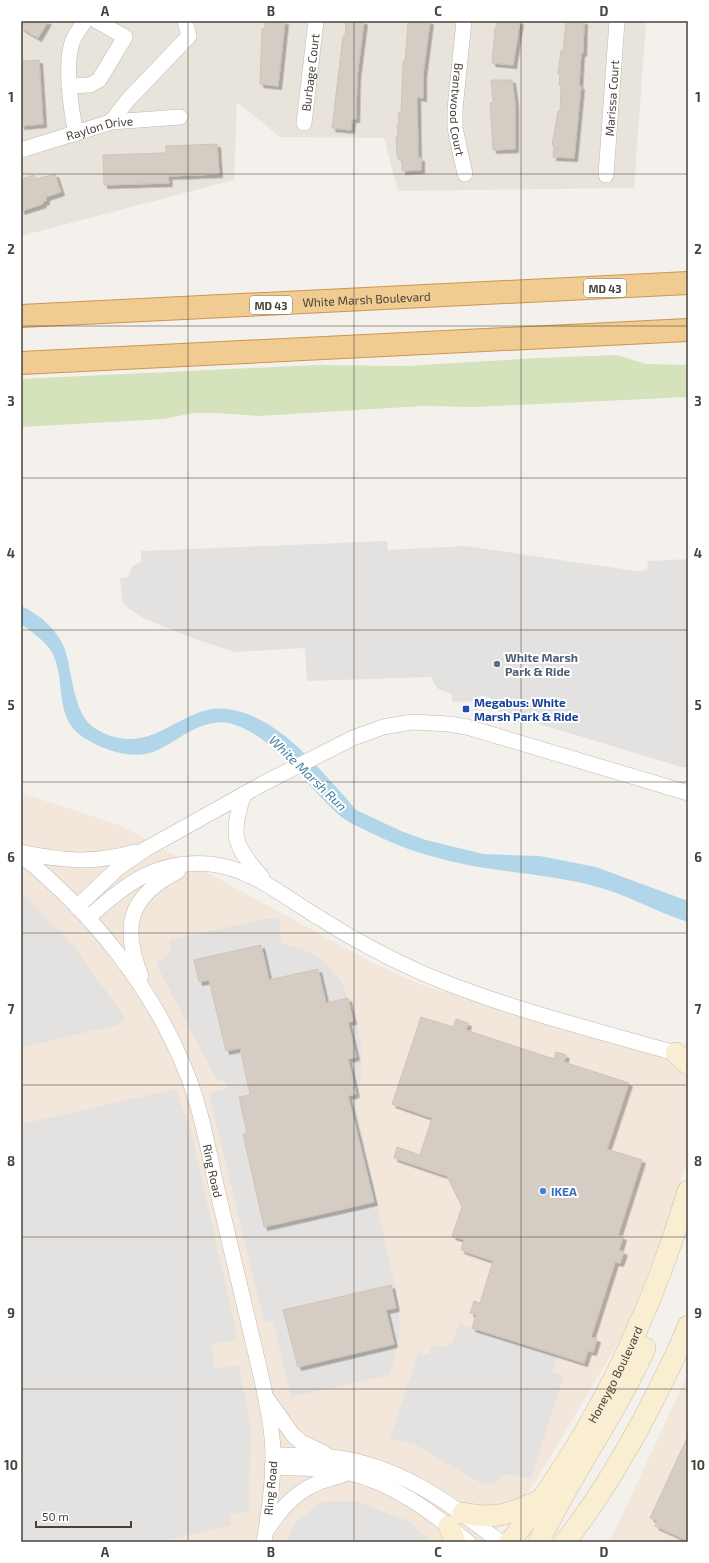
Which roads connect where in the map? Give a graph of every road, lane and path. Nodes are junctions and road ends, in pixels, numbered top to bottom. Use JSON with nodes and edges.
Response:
{"nodes":[{"id":1,"x":85,"y":21,"type":"edge"},
{"id":2,"x":98,"y":21,"type":"edge"},
{"id":3,"x":185,"y":21,"type":"edge"},
{"id":4,"x":316,"y":21,"type":"edge"},
{"id":5,"x":464,"y":21,"type":"edge"},
{"id":6,"x":617,"y":21,"type":"edge"},
{"id":7,"x":69,"y":86,"type":"junction"},
{"id":8,"x":180,"y":117,"type":"dead end"},
{"id":9,"x":111,"y":122,"type":"junction"},
{"id":10,"x":304,"y":123,"type":"dead end"},
{"id":11,"x":76,"y":134,"type":"junction"},
{"id":12,"x":21,"y":150,"type":"edge"},
{"id":13,"x":465,"y":174,"type":"dead end"},
{"id":14,"x":606,"y":176,"type":"dead end"},
{"id":15,"x":688,"y":273,"type":"edge"},
{"id":16,"x":688,"y":283,"type":"edge"},
{"id":17,"x":521,"y":292,"type":"junction"},
{"id":18,"x":21,"y":316,"type":"edge"},
{"id":19,"x":688,"y":330,"type":"edge"},
{"id":20,"x":688,"y":341,"type":"edge"},
{"id":21,"x":362,"y":347,"type":"junction"},
{"id":22,"x":21,"y":363,"type":"edge"},
{"id":23,"x":688,"y":793,"type":"edge"},
{"id":24,"x":244,"y":794,"type":"junction"},
{"id":25,"x":144,"y":850,"type":"junction"},
{"id":26,"x":21,"y":854,"type":"edge"},
{"id":27,"x":193,"y":863,"type":"junction"},
{"id":28,"x":271,"y":887,"type":"junction"},
{"id":29,"x":78,"y":907,"type":"junction"},
{"id":30,"x":88,"y":918,"type":"junction"},
{"id":31,"x":149,"y":998,"type":"junction"},
{"id":32,"x":684,"y":1058,"type":"edge"},
{"id":33,"x":688,"y":1191,"type":"edge"},
{"id":34,"x":649,"y":1304,"type":"junction"},
{"id":35,"x":688,"y":1326,"type":"edge"},
{"id":36,"x":266,"y":1397,"type":"junction"},
{"id":37,"x":332,"y":1457,"type":"junction"},
{"id":38,"x":273,"y":1462,"type":"junction"},
{"id":39,"x":350,"y":1474,"type":"junction"},
{"id":40,"x":542,"y":1499,"type":"junction"},
{"id":41,"x":586,"y":1512,"type":"junction"},
{"id":42,"x":456,"y":1527,"type":"edge"},
{"id":43,"x":265,"y":1537,"type":"edge"},
{"id":44,"x":468,"y":1542,"type":"edge"},
{"id":45,"x":500,"y":1542,"type":"edge"},
{"id":46,"x":510,"y":1542,"type":"edge"},
{"id":47,"x":539,"y":1542,"type":"edge"},
{"id":48,"x":565,"y":1542,"type":"edge"},
{"id":49,"x":580,"y":1542,"type":"edge"}],
"edges":[{"from":1,"to":7,"type":"street"},
{"from":2,"to":7,"type":"street"},
{"from":3,"to":9,"type":"street"},
{"from":4,"to":10,"type":"street","name":"Burbage Court"},
{"from":5,"to":13,"type":"street","name":"Brantwood Court"},
{"from":6,"to":14,"type":"street","name":"Marissa Court"},
{"from":7,"to":11,"type":"street"},
{"from":8,"to":9,"type":"street","name":"Raylon Drive"},
{"from":9,"to":11,"type":"street","name":"Raylon Drive"},
{"from":11,"to":12,"type":"street","name":"Raylon Drive"},
{"from":15,"to":17,"type":"highway"},
{"from":16,"to":17,"type":"highway","name":"White Marsh Boulevard","number":"MD 43"},
{"from":17,"to":18,"type":"highway","name":"White Marsh Boulevard","number":"MD 43"},
{"from":19,"to":21,"type":"highway"},
{"from":20,"to":21,"type":"highway"},
{"from":21,"to":22,"type":"highway"},
{"from":23,"to":24,"type":"street"},
{"from":24,"to":25,"type":"street"},
{"from":24,"to":28,"type":"street"},
{"from":25,"to":26,"type":"street"},
{"from":25,"to":29,"type":"street"},
{"from":26,"to":29,"type":"street","name":"Ring Road"},
{"from":27,"to":28,"type":"street"},
{"from":27,"to":30,"type":"street"},
{"from":27,"to":31,"type":"street"},
{"from":28,"to":32,"type":"street"},
{"from":29,"to":30,"type":"street","name":"Ring Road"},
{"from":30,"to":31,"type":"street","name":"Ring Road"},
{"from":31,"to":36,"type":"street","name":"Ring Road"},
{"from":33,"to":34,"type":"main road","name":"Honeygo Boulevard"},
{"from":34,"to":40,"type":"main road","name":"Honeygo Boulevard"},
{"from":34,"to":47,"type":"main road"},
{"from":35,"to":41,"type":"main road"},
{"from":36,"to":37,"type":"street"},
{"from":36,"to":38,"type":"street","name":"Ring Road"},
{"from":37,"to":38,"type":"street"},
{"from":37,"to":42,"type":"street"},
{"from":38,"to":39,"type":"street"},
{"from":38,"to":43,"type":"street","name":"Ring Road"},
{"from":39,"to":42,"type":"street"},
{"from":39,"to":43,"type":"street"},
{"from":40,"to":42,"type":"main road"},
{"from":40,"to":46,"type":"main road","name":"Honeygo Boulevard"},
{"from":41,"to":48,"type":"main road"},
{"from":41,"to":49,"type":"main road"},
{"from":42,"to":44,"type":"street"},
{"from":42,"to":45,"type":"street"}]}
